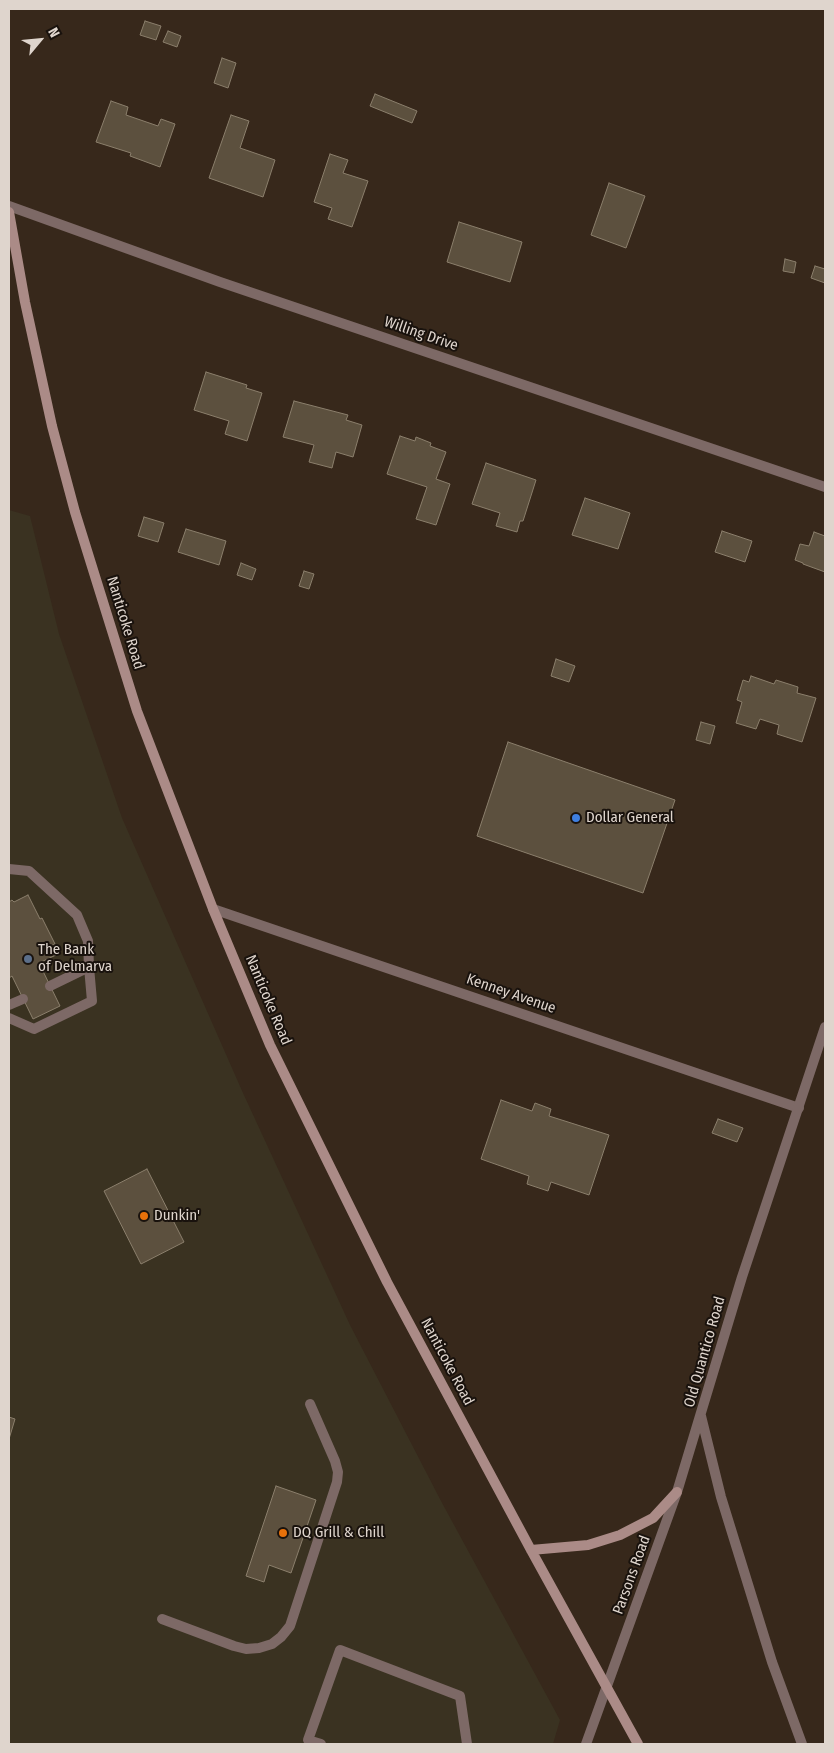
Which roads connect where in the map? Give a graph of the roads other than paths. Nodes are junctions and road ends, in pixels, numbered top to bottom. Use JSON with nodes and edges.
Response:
{"nodes":[{"id":1,"x":9,"y":206,"type":"edge"},
{"id":2,"x":9,"y":212,"type":"edge"},
{"id":3,"x":825,"y":487,"type":"edge"},
{"id":4,"x":9,"y":869,"type":"edge"},
{"id":5,"x":213,"y":909,"type":"junction"},
{"id":6,"x":88,"y":967,"type":"junction"},
{"id":7,"x":50,"y":986,"type":"dead end"},
{"id":8,"x":23,"y":999,"type":"dead end"},
{"id":9,"x":9,"y":1005,"type":"edge"},
{"id":10,"x":9,"y":1018,"type":"edge"},
{"id":11,"x":825,"y":1027,"type":"edge"},
{"id":12,"x":798,"y":1108,"type":"junction"},
{"id":13,"x":310,"y":1404,"type":"dead end"},
{"id":14,"x":701,"y":1415,"type":"junction"},
{"id":15,"x":677,"y":1492,"type":"junction"},
{"id":16,"x":532,"y":1550,"type":"junction"},
{"id":17,"x":162,"y":1619,"type":"dead end"},
{"id":18,"x":607,"y":1689,"type":"junction"},
{"id":19,"x":321,"y":1744,"type":"edge"},
{"id":20,"x":467,"y":1744,"type":"edge"},
{"id":21,"x":586,"y":1744,"type":"edge"},
{"id":22,"x":638,"y":1744,"type":"edge"},
{"id":23,"x":802,"y":1744,"type":"edge"}],
"edges":[{"from":1,"to":3,"type":"street","name":"Willing Drive"},
{"from":2,"to":5,"type":"main road","name":"Nanticoke Road"},
{"from":4,"to":6,"type":"street"},
{"from":5,"to":12,"type":"street","name":"Kenney Avenue"},
{"from":5,"to":16,"type":"main road","name":"Nanticoke Road"},
{"from":6,"to":7,"type":"street"},
{"from":6,"to":10,"type":"street"},
{"from":8,"to":9,"type":"street"},
{"from":11,"to":12,"type":"street","name":"Old Quantico Road"},
{"from":12,"to":14,"type":"street","name":"Old Quantico Road"},
{"from":13,"to":17,"type":"street"},
{"from":14,"to":15,"type":"street","name":"Parsons Road"},
{"from":14,"to":23,"type":"street","name":"Old Quantico Road"},
{"from":15,"to":16,"type":"main road"},
{"from":15,"to":18,"type":"street","name":"Parsons Road"},
{"from":16,"to":18,"type":"main road","name":"Nanticoke Road"},
{"from":18,"to":21,"type":"street","name":"Parsons Road"},
{"from":18,"to":22,"type":"main road","name":"Nanticoke Road"},
{"from":19,"to":20,"type":"street"}]}
